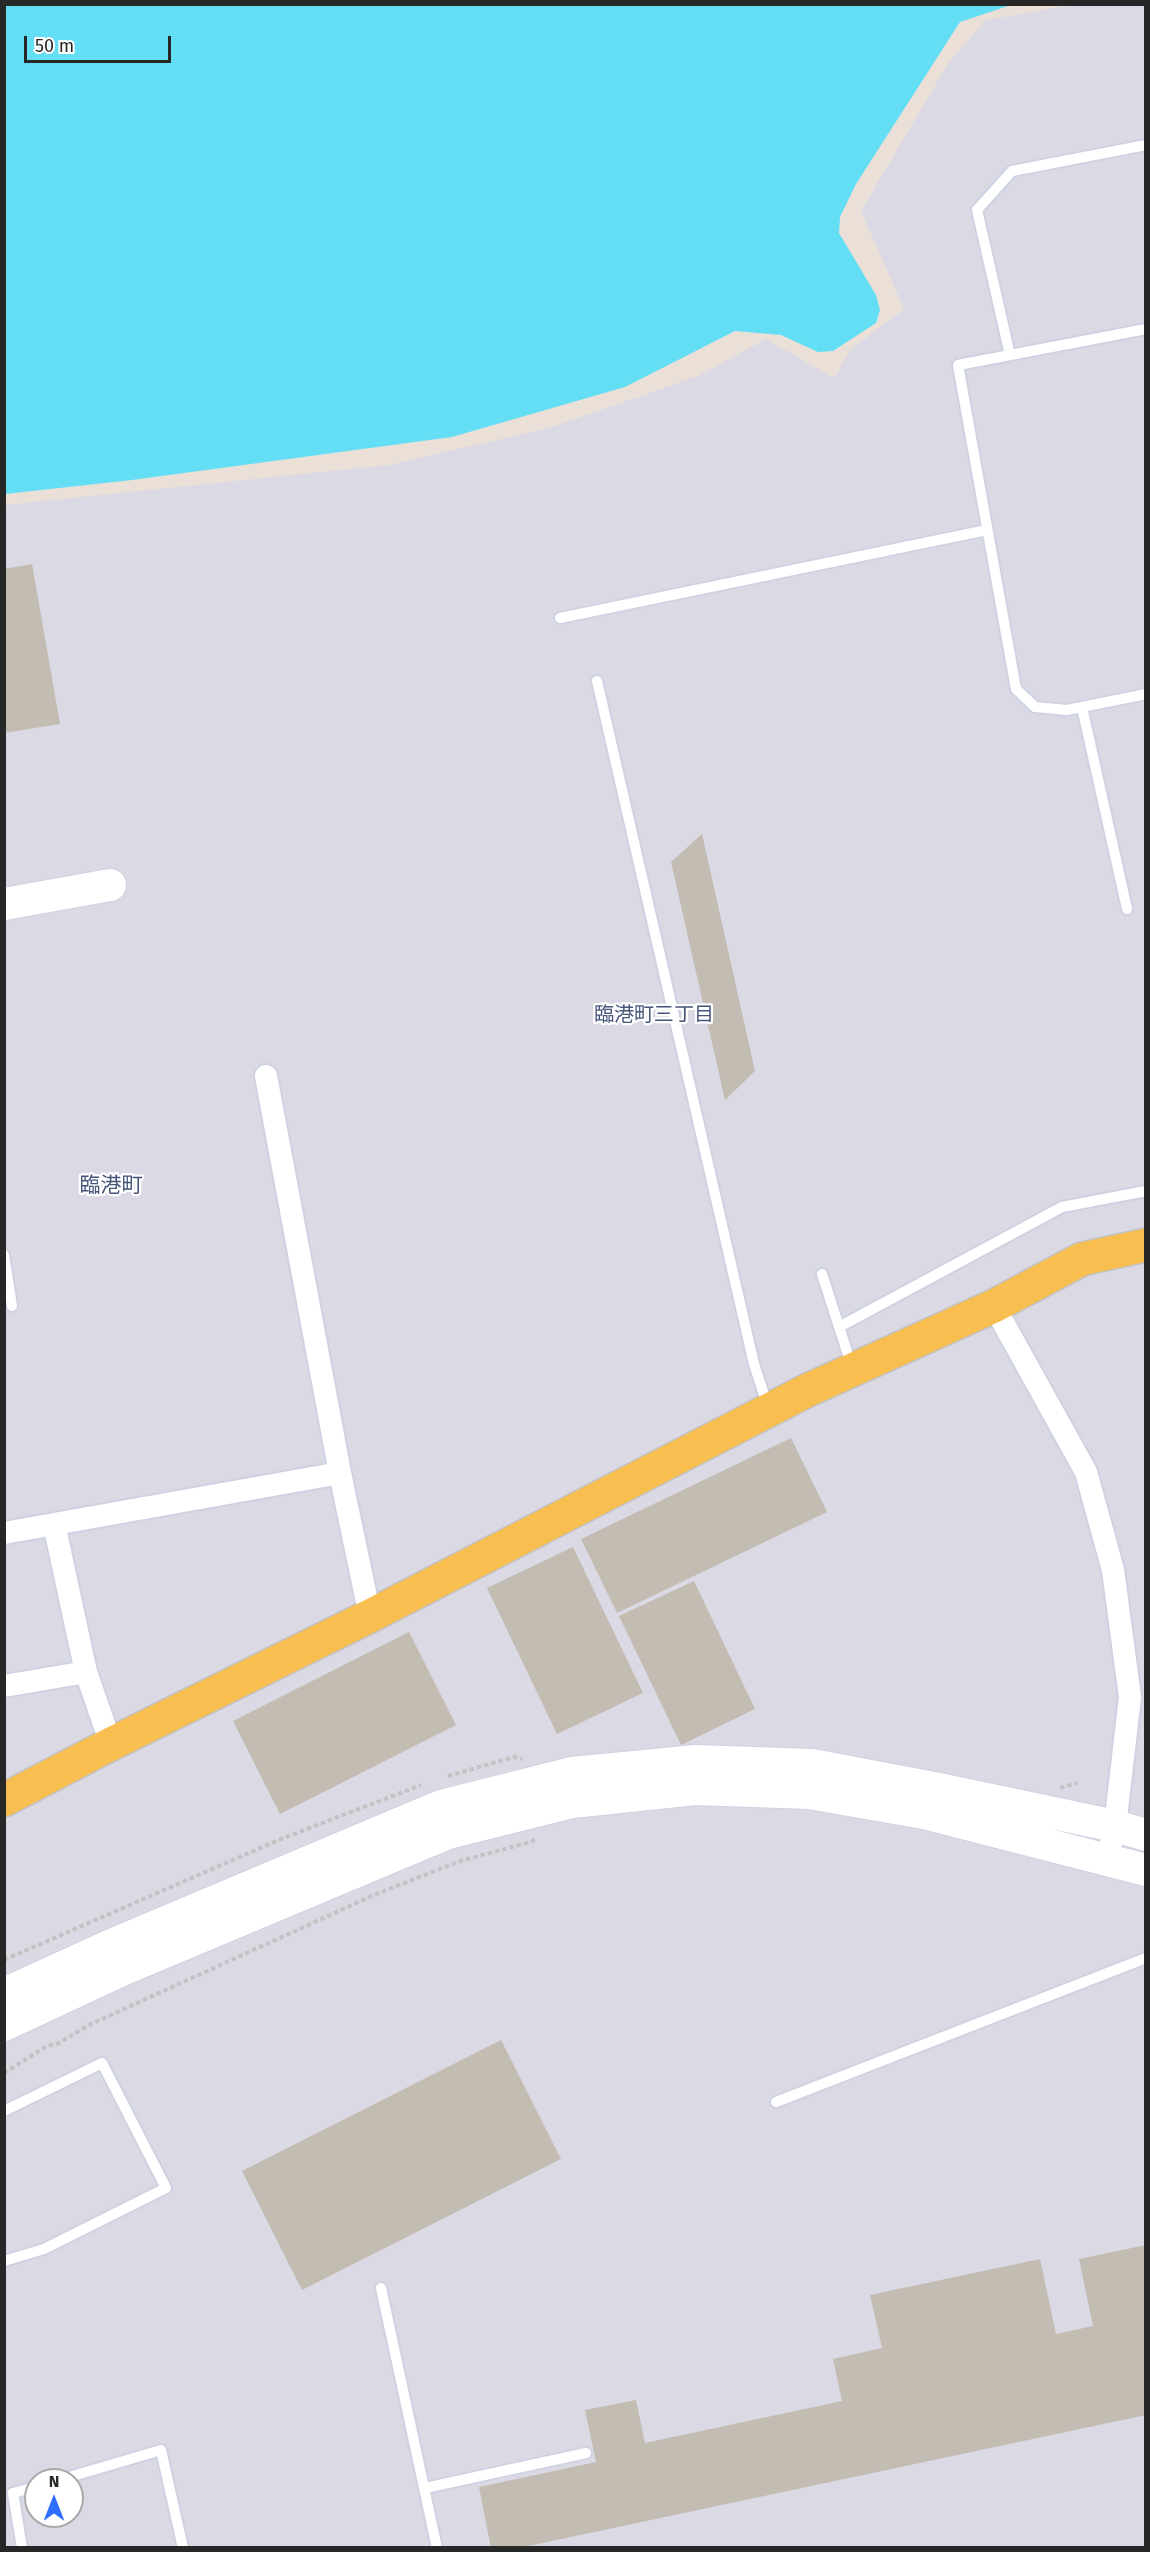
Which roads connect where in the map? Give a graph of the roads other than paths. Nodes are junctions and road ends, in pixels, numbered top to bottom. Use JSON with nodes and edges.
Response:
{"nodes":[{"id":1,"x":1146,"y":145,"type":"edge"},
{"id":2,"x":1146,"y":329,"type":"edge"},
{"id":3,"x":1010,"y":355,"type":"junction"},
{"id":4,"x":987,"y":530,"type":"junction"},
{"id":5,"x":560,"y":618,"type":"dead end"},
{"id":6,"x":597,"y":681,"type":"dead end"},
{"id":7,"x":1146,"y":694,"type":"edge"},
{"id":8,"x":1082,"y":707,"type":"junction"},
{"id":9,"x":110,"y":885,"type":"dead end"},
{"id":10,"x":4,"y":903,"type":"edge"},
{"id":11,"x":1127,"y":909,"type":"dead end"},
{"id":12,"x":266,"y":1077,"type":"dead end"},
{"id":13,"x":1146,"y":1191,"type":"edge"},
{"id":14,"x":1146,"y":1245,"type":"edge"},
{"id":15,"x":4,"y":1255,"type":"edge"},
{"id":16,"x":822,"y":1274,"type":"dead end"},
{"id":17,"x":12,"y":1306,"type":"dead end"},
{"id":18,"x":994,"y":1306,"type":"junction"},
{"id":19,"x":839,"y":1327,"type":"junction"},
{"id":20,"x":853,"y":1370,"type":"junction"},
{"id":21,"x":768,"y":1410,"type":"junction"},
{"id":22,"x":340,"y":1473,"type":"junction"},
{"id":23,"x":54,"y":1524,"type":"junction"},
{"id":24,"x":4,"y":1533,"type":"edge"},
{"id":25,"x":370,"y":1616,"type":"junction"},
{"id":26,"x":86,"y":1672,"type":"junction"},
{"id":27,"x":4,"y":1686,"type":"edge"},
{"id":28,"x":111,"y":1744,"type":"junction"},
{"id":29,"x":4,"y":1800,"type":"edge"},
{"id":30,"x":1115,"y":1826,"type":"junction"},
{"id":31,"x":1146,"y":1835,"type":"edge"},
{"id":32,"x":1107,"y":1859,"type":"junction"},
{"id":33,"x":1146,"y":1870,"type":"edge"},
{"id":34,"x":1146,"y":1958,"type":"edge"},
{"id":35,"x":4,"y":1994,"type":"edge"},
{"id":36,"x":4,"y":2025,"type":"edge"},
{"id":37,"x":776,"y":2102,"type":"dead end"},
{"id":38,"x":4,"y":2111,"type":"edge"},
{"id":39,"x":4,"y":2261,"type":"edge"},
{"id":40,"x":381,"y":2288,"type":"dead end"},
{"id":41,"x":586,"y":2453,"type":"dead end"},
{"id":42,"x":84,"y":2473,"type":"edge"},
{"id":43,"x":425,"y":2488,"type":"junction"},
{"id":44,"x":24,"y":2490,"type":"edge"},
{"id":45,"x":22,"y":2547,"type":"edge"},
{"id":46,"x":183,"y":2547,"type":"edge"},
{"id":47,"x":437,"y":2547,"type":"edge"}],
"edges":[{"from":1,"to":3,"type":"lane"},
{"from":2,"to":3,"type":"lane"},
{"from":3,"to":4,"type":"lane"},
{"from":4,"to":5,"type":"lane"},
{"from":4,"to":8,"type":"lane"},
{"from":6,"to":21,"type":"lane"},
{"from":7,"to":8,"type":"lane"},
{"from":8,"to":11,"type":"lane"},
{"from":9,"to":10,"type":"street"},
{"from":12,"to":22,"type":"street"},
{"from":13,"to":19,"type":"lane"},
{"from":14,"to":18,"type":"main road"},
{"from":15,"to":17,"type":"lane"},
{"from":16,"to":19,"type":"lane"},
{"from":18,"to":20,"type":"main road"},
{"from":18,"to":30,"type":"street"},
{"from":19,"to":20,"type":"lane"},
{"from":20,"to":21,"type":"main road"},
{"from":21,"to":25,"type":"main road"},
{"from":22,"to":23,"type":"street"},
{"from":22,"to":25,"type":"street"},
{"from":23,"to":24,"type":"street"},
{"from":23,"to":26,"type":"street"},
{"from":25,"to":28,"type":"main road"},
{"from":26,"to":27,"type":"street"},
{"from":26,"to":28,"type":"street"},
{"from":28,"to":29,"type":"main road"},
{"from":30,"to":31,"type":"street"},
{"from":30,"to":32,"type":"street"},
{"from":30,"to":35,"type":"street"},
{"from":32,"to":33,"type":"street"},
{"from":32,"to":36,"type":"street"},
{"from":34,"to":37,"type":"lane"},
{"from":38,"to":39,"type":"lane"},
{"from":40,"to":43,"type":"lane"},
{"from":41,"to":43,"type":"lane"},
{"from":42,"to":46,"type":"lane"},
{"from":43,"to":47,"type":"lane"},
{"from":44,"to":45,"type":"lane"}]}
